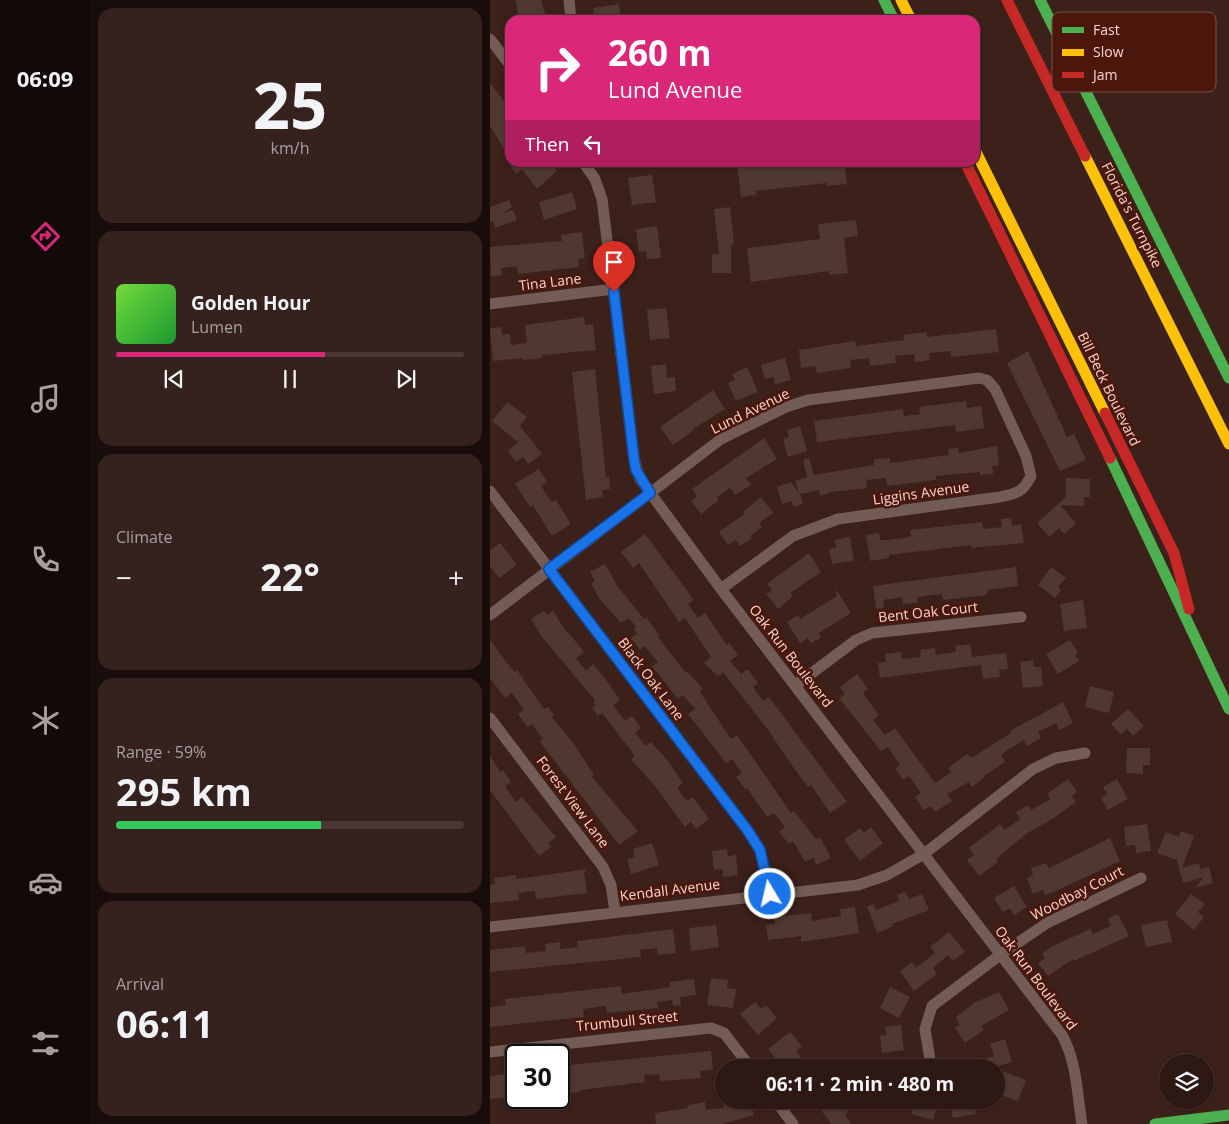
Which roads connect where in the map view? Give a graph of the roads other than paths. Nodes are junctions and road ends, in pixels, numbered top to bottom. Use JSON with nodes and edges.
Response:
{"nodes":[{"id":1,"x":569,"y":0,"type":"edge"},
{"id":2,"x":884,"y":0,"type":"edge"},
{"id":3,"x":901,"y":0,"type":"edge"},
{"id":4,"x":1007,"y":0,"type":"edge"},
{"id":5,"x":1040,"y":0,"type":"edge"},
{"id":6,"x":570,"y":15,"type":"edge"},
{"id":7,"x":892,"y":15,"type":"edge"},
{"id":8,"x":908,"y":15,"type":"edge"},
{"id":9,"x":1052,"y":24,"type":"edge"},
{"id":10,"x":490,"y":39,"type":"edge"},
{"id":11,"x":505,"y":58,"type":"edge"},
{"id":12,"x":1052,"y":90,"type":"edge"},
{"id":13,"x":1053,"y":92,"type":"edge"},
{"id":14,"x":1086,"y":92,"type":"edge"},
{"id":15,"x":980,"y":160,"type":"edge"},
{"id":16,"x":587,"y":167,"type":"edge"},
{"id":17,"x":967,"y":167,"type":"edge"},
{"id":18,"x":614,"y":289,"type":"junction"},
{"id":19,"x":490,"y":304,"type":"edge"},
{"id":20,"x":1229,"y":378,"type":"edge"},
{"id":21,"x":987,"y":380,"type":"joint"},
{"id":22,"x":1229,"y":444,"type":"edge"},
{"id":23,"x":490,"y":491,"type":"edge"},
{"id":24,"x":650,"y":493,"type":"junction"},
{"id":25,"x":549,"y":569,"type":"junction"},
{"id":26,"x":721,"y":590,"type":"junction"},
{"id":27,"x":490,"y":615,"type":"edge"},
{"id":28,"x":1021,"y":617,"type":"dead end"},
{"id":29,"x":1200,"y":647,"type":"junction"},
{"id":30,"x":796,"y":685,"type":"junction"},
{"id":31,"x":1229,"y":709,"type":"edge"},
{"id":32,"x":490,"y":718,"type":"edge"},
{"id":33,"x":1085,"y":753,"type":"dead end"},
{"id":34,"x":924,"y":854,"type":"junction"},
{"id":35,"x":1141,"y":878,"type":"dead end"},
{"id":36,"x":770,"y":894,"type":"junction"},
{"id":37,"x":615,"y":912,"type":"junction"},
{"id":38,"x":490,"y":927,"type":"edge"},
{"id":39,"x":1000,"y":955,"type":"junction"},
{"id":40,"x":490,"y":1052,"type":"edge"},
{"id":41,"x":744,"y":1059,"type":"edge"},
{"id":42,"x":930,"y":1059,"type":"edge"},
{"id":43,"x":782,"y":1109,"type":"edge"},
{"id":44,"x":1229,"y":1115,"type":"edge"},
{"id":45,"x":793,"y":1124,"type":"edge"},
{"id":46,"x":1082,"y":1124,"type":"edge"},
{"id":47,"x":1155,"y":1124,"type":"edge"}],
"edges":[{"from":1,"to":6,"type":"street"},
{"from":2,"to":7,"type":"main road"},
{"from":3,"to":8,"type":"main road"},
{"from":4,"to":12,"type":"main road","name":"Florida's Turnpike"},
{"from":5,"to":9,"type":"main road","name":"Florida's Turnpike"},
{"from":10,"to":11,"type":"street"},
{"from":13,"to":22,"type":"main road","name":"Florida's Turnpike"},
{"from":14,"to":20,"type":"main road","name":"Florida's Turnpike"},
{"from":15,"to":29,"type":"main road","name":"Bill Beck Boulevard"},
{"from":16,"to":18,"type":"street","name":"Oak Run Boulevard"},
{"from":17,"to":29,"type":"main road","name":"Bill Beck Boulevard"},
{"from":18,"to":19,"type":"street","name":"Tina Lane"},
{"from":18,"to":24,"type":"street","name":"Oak Run Boulevard"},
{"from":21,"to":24,"type":"street","name":"Lund Avenue"},
{"from":21,"to":26,"type":"street","name":"Liggins Avenue"},
{"from":23,"to":25,"type":"street","name":"Black Oak Lane"},
{"from":24,"to":25,"type":"street","name":"Lund Avenue"},
{"from":24,"to":26,"type":"street","name":"Oak Run Boulevard"},
{"from":25,"to":27,"type":"street","name":"Lund Avenue"},
{"from":25,"to":36,"type":"street","name":"Black Oak Lane"},
{"from":26,"to":30,"type":"street","name":"Oak Run Boulevard"},
{"from":28,"to":30,"type":"street","name":"Bent Oak Court"},
{"from":29,"to":31,"type":"main road","name":"Bill Beck Boulevard"},
{"from":30,"to":34,"type":"street","name":"Oak Run Boulevard"},
{"from":32,"to":37,"type":"street","name":"Forest View Lane"},
{"from":33,"to":34,"type":"street","name":"Kendall Avenue"},
{"from":34,"to":36,"type":"street","name":"Kendall Avenue"},
{"from":34,"to":39,"type":"street","name":"Oak Run Boulevard"},
{"from":35,"to":39,"type":"street","name":"Woodbay Court"},
{"from":36,"to":37,"type":"street","name":"Kendall Avenue"},
{"from":37,"to":38,"type":"street","name":"Kendall Avenue"},
{"from":39,"to":42,"type":"street","name":"Woodbay Court"},
{"from":39,"to":46,"type":"street","name":"Oak Run Boulevard"},
{"from":40,"to":41,"type":"street","name":"Trumbull Street"},
{"from":43,"to":45,"type":"street"},
{"from":44,"to":47,"type":"main road"}]}
